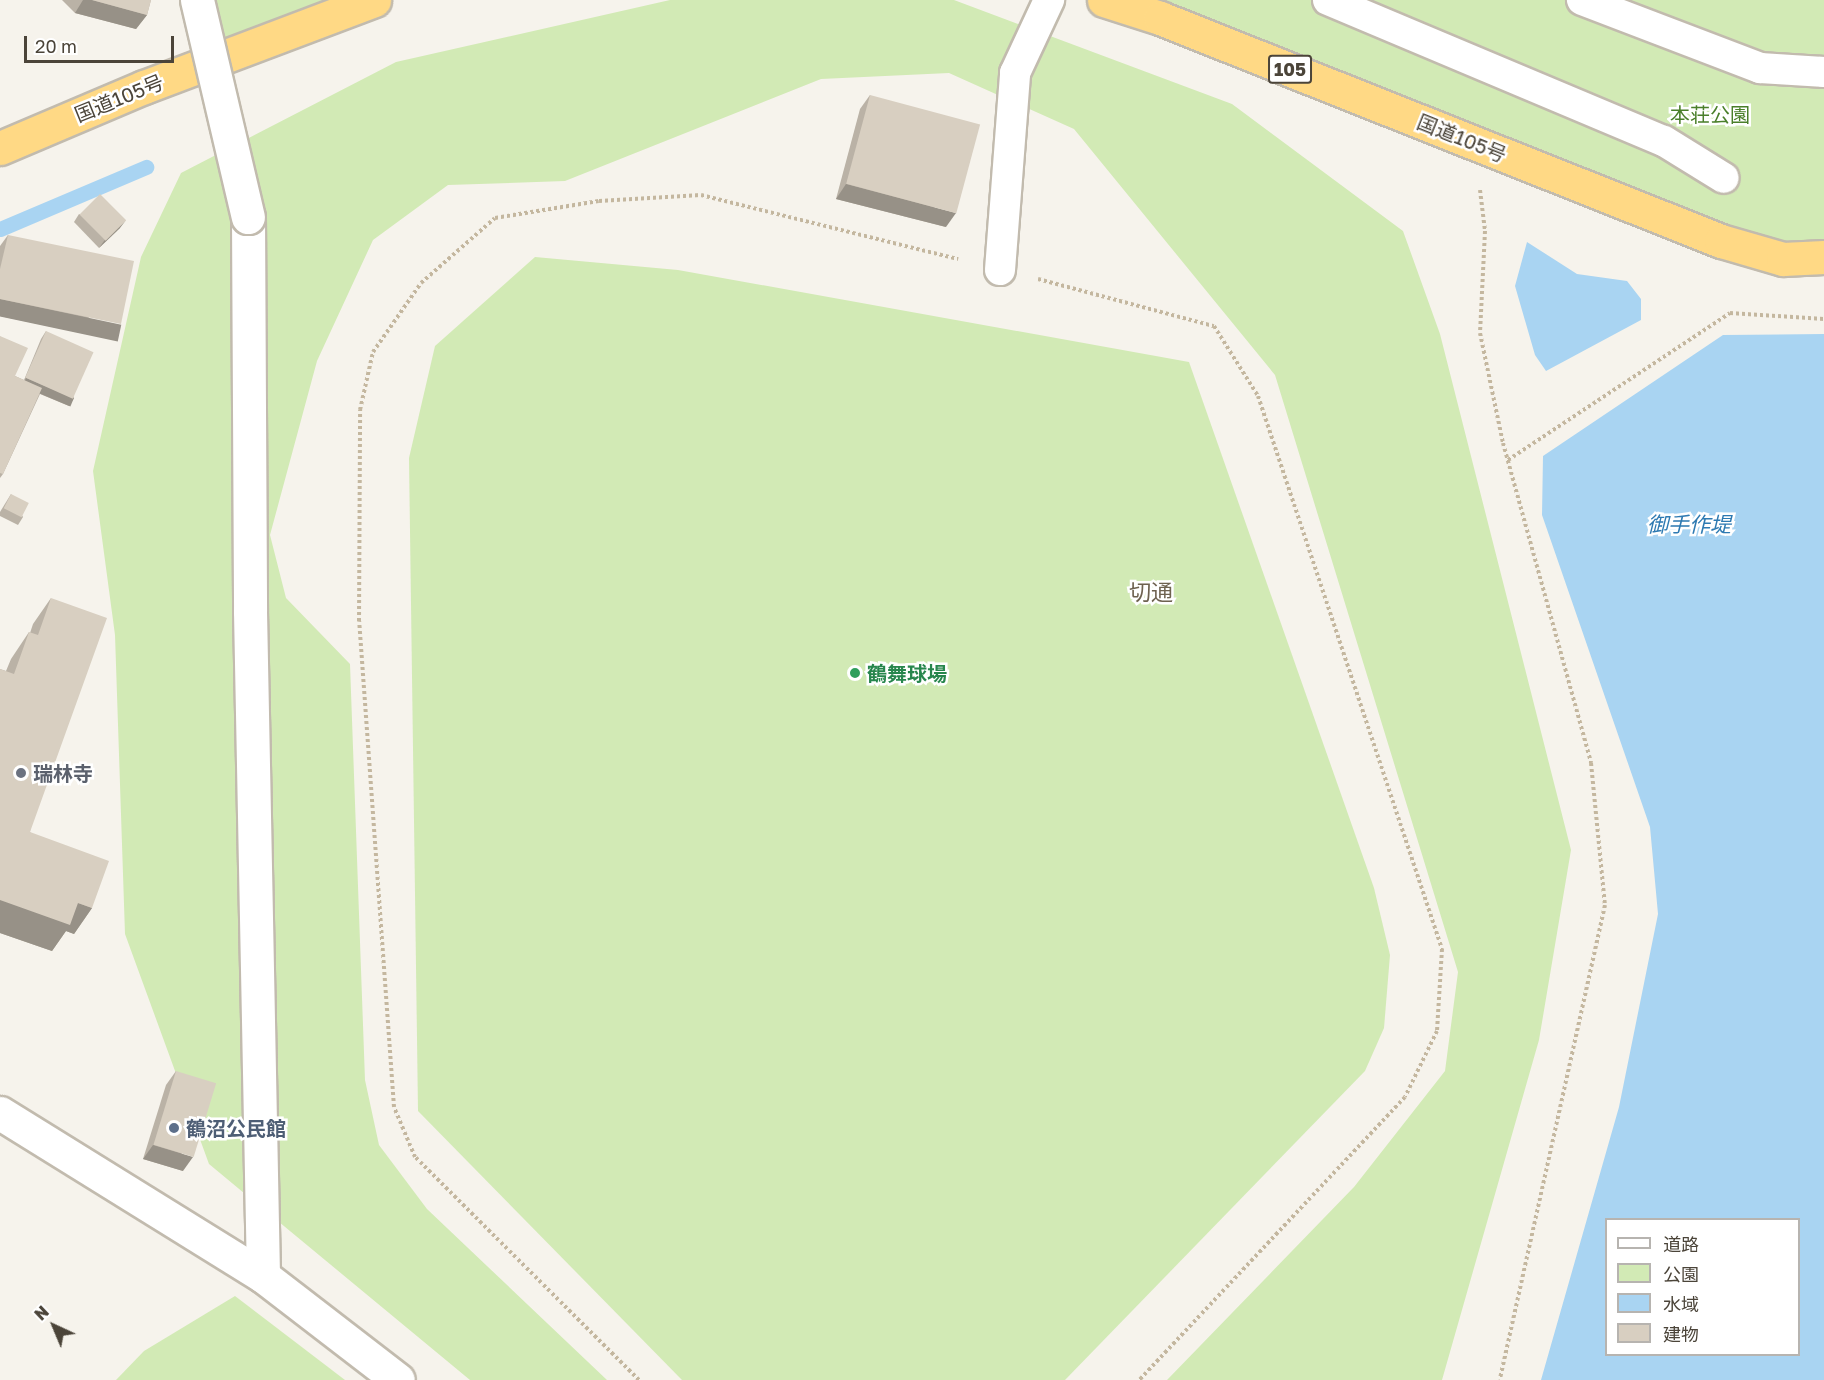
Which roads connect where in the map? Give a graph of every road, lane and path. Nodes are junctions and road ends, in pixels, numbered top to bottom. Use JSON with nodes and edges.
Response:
{"nodes":[{"id":1,"x":197,"y":0,"type":"edge"},
{"id":2,"x":374,"y":0,"type":"edge"},
{"id":3,"x":1049,"y":0,"type":"edge"},
{"id":4,"x":1104,"y":0,"type":"edge"},
{"id":5,"x":1328,"y":0,"type":"edge"},
{"id":6,"x":1582,"y":0,"type":"edge"},
{"id":7,"x":1824,"y":72,"type":"edge"},
{"id":8,"x":1474,"y":142,"type":"junction"},
{"id":9,"x":0,"y":148,"type":"edge"},
{"id":10,"x":1724,"y":178,"type":"dead end"},
{"id":11,"x":1824,"y":257,"type":"edge"},
{"id":12,"x":1000,"y":270,"type":"junction"},
{"id":13,"x":1824,"y":319,"type":"edge"},
{"id":14,"x":1508,"y":460,"type":"junction"},
{"id":15,"x":0,"y":1113,"type":"edge"},
{"id":16,"x":263,"y":1276,"type":"junction"},
{"id":17,"x":398,"y":1380,"type":"edge"},
{"id":18,"x":639,"y":1380,"type":"edge"},
{"id":19,"x":1139,"y":1380,"type":"edge"},
{"id":20,"x":1500,"y":1380,"type":"edge"}],
"edges":[{"from":1,"to":16,"type":"street","bridge":true},
{"from":2,"to":9,"type":"highway","name":"国道105号"},
{"from":3,"to":12,"type":"lane"},
{"from":4,"to":8,"type":"highway","name":"国道105号","number":"105"},
{"from":5,"to":10,"type":"lane"},
{"from":6,"to":7,"type":"lane"},
{"from":8,"to":11,"type":"highway","name":"国道105号","number":"105"},
{"from":8,"to":14,"type":"path"},
{"from":12,"to":18,"type":"path"},
{"from":12,"to":19,"type":"path"},
{"from":13,"to":14,"type":"path"},
{"from":14,"to":20,"type":"path"},
{"from":15,"to":16,"type":"street"},
{"from":16,"to":17,"type":"street"}]}
